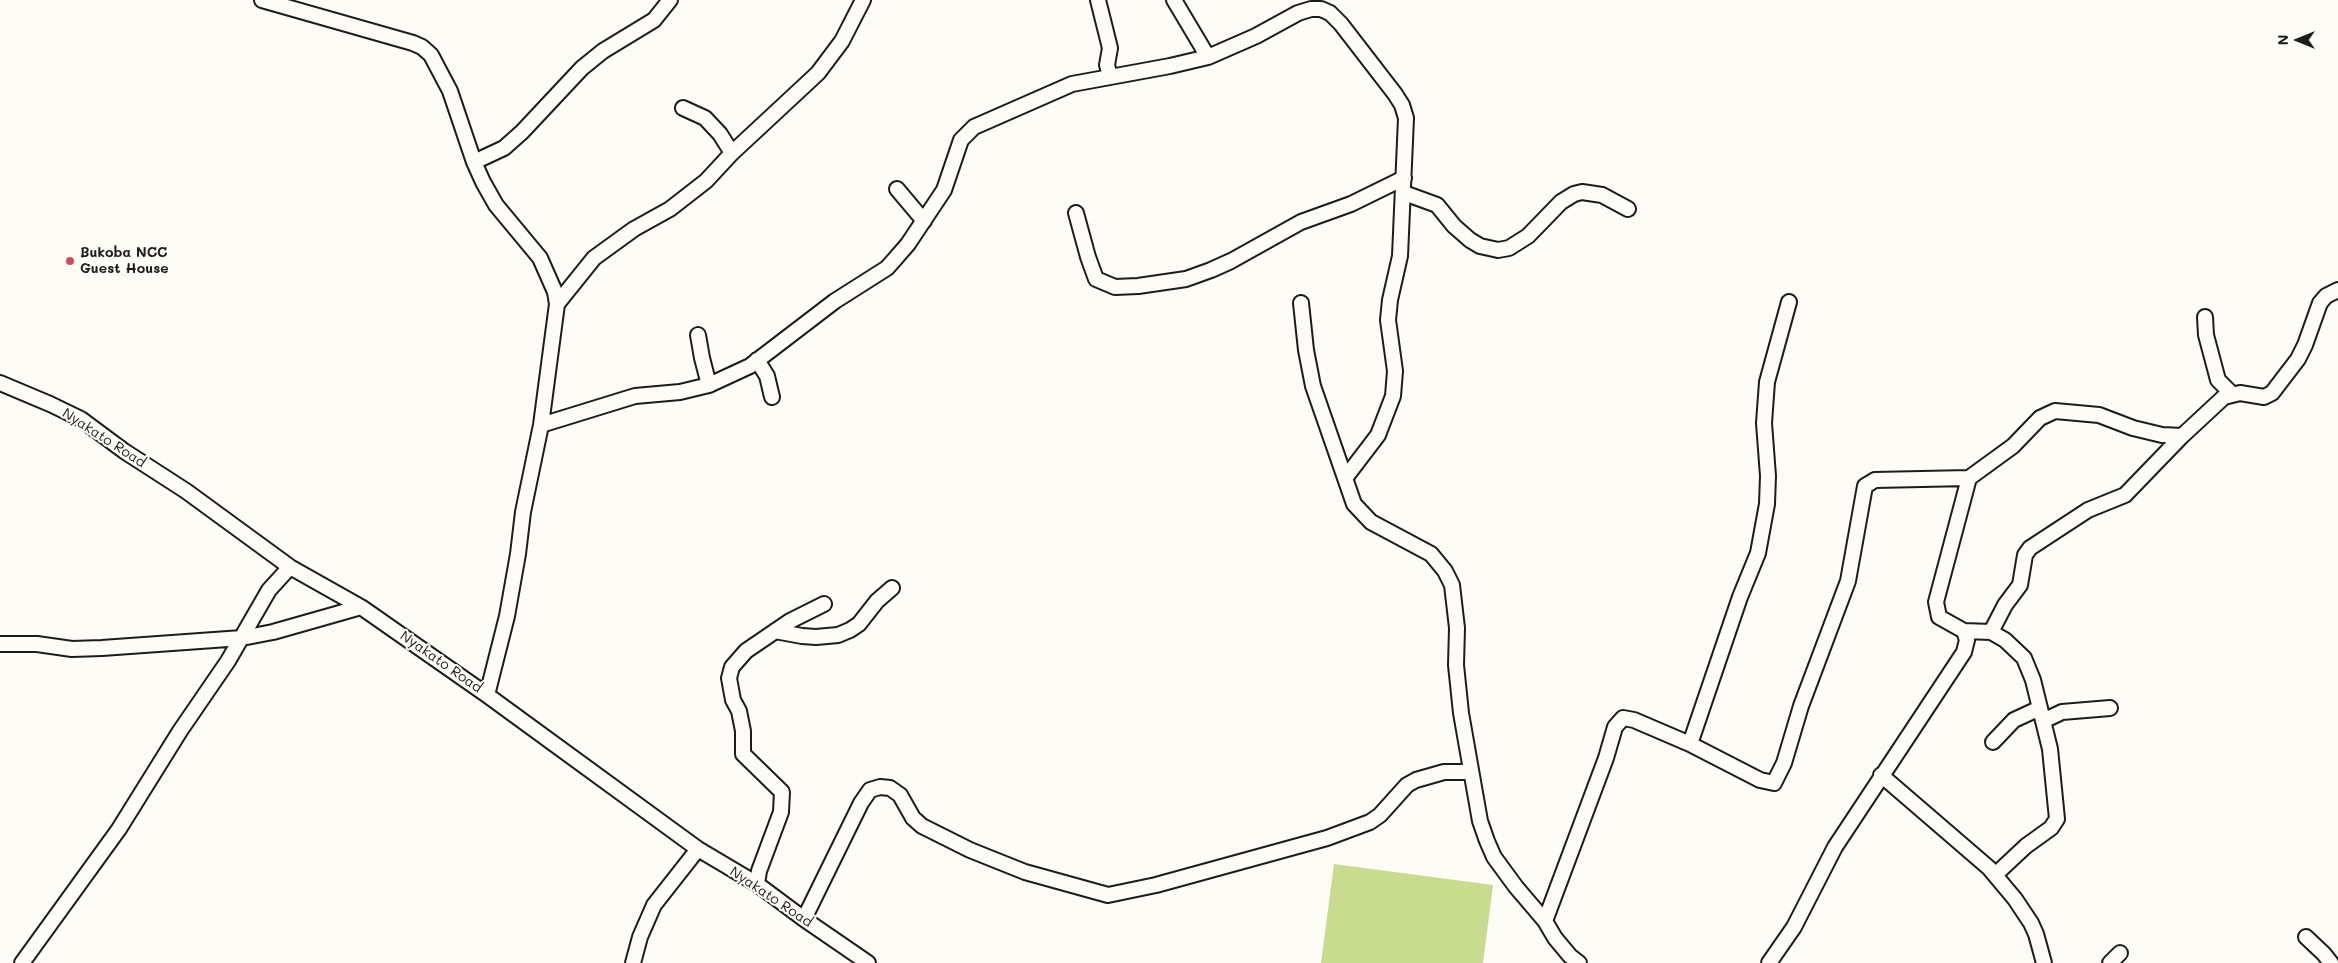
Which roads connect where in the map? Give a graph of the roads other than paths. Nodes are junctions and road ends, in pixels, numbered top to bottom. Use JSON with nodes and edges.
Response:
{"nodes":[{"id":1,"x":262,"y":0,"type":"edge"},
{"id":2,"x":670,"y":0,"type":"edge"},
{"id":3,"x":863,"y":0,"type":"edge"},
{"id":4,"x":1098,"y":0,"type":"edge"},
{"id":5,"x":1174,"y":0,"type":"edge"},
{"id":6,"x":1208,"y":57,"type":"junction"},
{"id":7,"x":1110,"y":76,"type":"junction"},
{"id":8,"x":683,"y":108,"type":"dead end"},
{"id":9,"x":732,"y":152,"type":"junction"},
{"id":10,"x":474,"y":162,"type":"junction"},
{"id":11,"x":1404,"y":178,"type":"junction"},
{"id":12,"x":897,"y":189,"type":"dead end"},
{"id":13,"x":1404,"y":193,"type":"junction"},
{"id":14,"x":1628,"y":208,"type":"dead end"},
{"id":15,"x":1076,"y":213,"type":"dead end"},
{"id":16,"x":924,"y":221,"type":"junction"},
{"id":17,"x":2338,"y":290,"type":"edge"},
{"id":18,"x":1301,"y":302,"type":"dead end"},
{"id":19,"x":1789,"y":302,"type":"dead end"},
{"id":20,"x":557,"y":304,"type":"junction"},
{"id":21,"x":2205,"y":317,"type":"dead end"},
{"id":22,"x":698,"y":335,"type":"dead end"},
{"id":23,"x":758,"y":360,"type":"junction"},
{"id":24,"x":0,"y":384,"type":"edge"},
{"id":25,"x":709,"y":384,"type":"junction"},
{"id":26,"x":2232,"y":394,"type":"junction"},
{"id":27,"x":772,"y":396,"type":"dead end"},
{"id":28,"x":541,"y":425,"type":"junction"},
{"id":29,"x":2182,"y":436,"type":"junction"},
{"id":30,"x":1346,"y":477,"type":"junction"},
{"id":31,"x":1969,"y":478,"type":"junction"},
{"id":32,"x":290,"y":567,"type":"junction"},
{"id":33,"x":892,"y":588,"type":"dead end"},
{"id":34,"x":824,"y":604,"type":"dead end"},
{"id":35,"x":360,"y":607,"type":"junction"},
{"id":36,"x":775,"y":631,"type":"junction"},
{"id":37,"x":1964,"y":631,"type":"junction"},
{"id":38,"x":1991,"y":632,"type":"junction"},
{"id":39,"x":242,"y":638,"type":"junction"},
{"id":40,"x":0,"y":644,"type":"edge"},
{"id":41,"x":487,"y":695,"type":"junction"},
{"id":42,"x":2110,"y":708,"type":"dead end"},
{"id":43,"x":2041,"y":715,"type":"junction"},
{"id":44,"x":1993,"y":742,"type":"dead end"},
{"id":45,"x":1690,"y":744,"type":"junction"},
{"id":46,"x":1470,"y":772,"type":"junction"},
{"id":47,"x":1882,"y":775,"type":"junction"},
{"id":48,"x":698,"y":849,"type":"junction"},
{"id":49,"x":1995,"y":876,"type":"junction"},
{"id":50,"x":757,"y":884,"type":"junction"},
{"id":51,"x":804,"y":919,"type":"junction"},
{"id":52,"x":1546,"y":921,"type":"junction"},
{"id":53,"x":2306,"y":937,"type":"dead end"},
{"id":54,"x":22,"y":963,"type":"edge"},
{"id":55,"x":633,"y":963,"type":"edge"},
{"id":56,"x":868,"y":963,"type":"edge"},
{"id":57,"x":1579,"y":963,"type":"edge"},
{"id":58,"x":1769,"y":963,"type":"edge"},
{"id":59,"x":2044,"y":963,"type":"edge"},
{"id":60,"x":2331,"y":963,"type":"edge"}],
"edges":[{"from":1,"to":10,"type":"street"},
{"from":2,"to":10,"type":"street"},
{"from":3,"to":9,"type":"street"},
{"from":4,"to":7,"type":"street"},
{"from":5,"to":6,"type":"street"},
{"from":6,"to":7,"type":"street"},
{"from":6,"to":11,"type":"street"},
{"from":7,"to":16,"type":"street"},
{"from":8,"to":9,"type":"street"},
{"from":9,"to":20,"type":"street"},
{"from":10,"to":20,"type":"street"},
{"from":11,"to":13,"type":"street"},
{"from":11,"to":15,"type":"street"},
{"from":12,"to":16,"type":"street"},
{"from":13,"to":14,"type":"street"},
{"from":13,"to":30,"type":"street"},
{"from":16,"to":23,"type":"street"},
{"from":17,"to":26,"type":"street"},
{"from":18,"to":30,"type":"street"},
{"from":19,"to":45,"type":"street"},
{"from":20,"to":28,"type":"street"},
{"from":21,"to":26,"type":"street"},
{"from":22,"to":25,"type":"street"},
{"from":23,"to":25,"type":"street"},
{"from":23,"to":27,"type":"street"},
{"from":24,"to":32,"type":"street","name":"Nyakato Road"},
{"from":25,"to":28,"type":"street"},
{"from":26,"to":29,"type":"street"},
{"from":28,"to":41,"type":"street"},
{"from":29,"to":31,"type":"street"},
{"from":29,"to":38,"type":"street"},
{"from":30,"to":46,"type":"street"},
{"from":31,"to":37,"type":"street"},
{"from":31,"to":45,"type":"street"},
{"from":32,"to":35,"type":"street","name":"Nyakato Road"},
{"from":32,"to":39,"type":"street"},
{"from":33,"to":36,"type":"street"},
{"from":34,"to":36,"type":"street"},
{"from":35,"to":39,"type":"street"},
{"from":35,"to":41,"type":"street","name":"Nyakato Road"},
{"from":36,"to":50,"type":"street"},
{"from":37,"to":38,"type":"street"},
{"from":37,"to":47,"type":"street"},
{"from":38,"to":43,"type":"street"},
{"from":39,"to":40,"type":"street"},
{"from":39,"to":54,"type":"street"},
{"from":41,"to":48,"type":"street","name":"Nyakato Road"},
{"from":42,"to":43,"type":"street"},
{"from":43,"to":44,"type":"street"},
{"from":43,"to":49,"type":"street"},
{"from":45,"to":52,"type":"street"},
{"from":46,"to":51,"type":"street"},
{"from":46,"to":52,"type":"street"},
{"from":47,"to":49,"type":"street"},
{"from":47,"to":58,"type":"street"},
{"from":48,"to":50,"type":"street","name":"Nyakato Road"},
{"from":48,"to":55,"type":"street"},
{"from":49,"to":59,"type":"street"},
{"from":50,"to":51,"type":"street","name":"Nyakato Road"},
{"from":51,"to":56,"type":"street","name":"Nyakato Road"},
{"from":52,"to":57,"type":"street"},
{"from":53,"to":60,"type":"street"}]}
